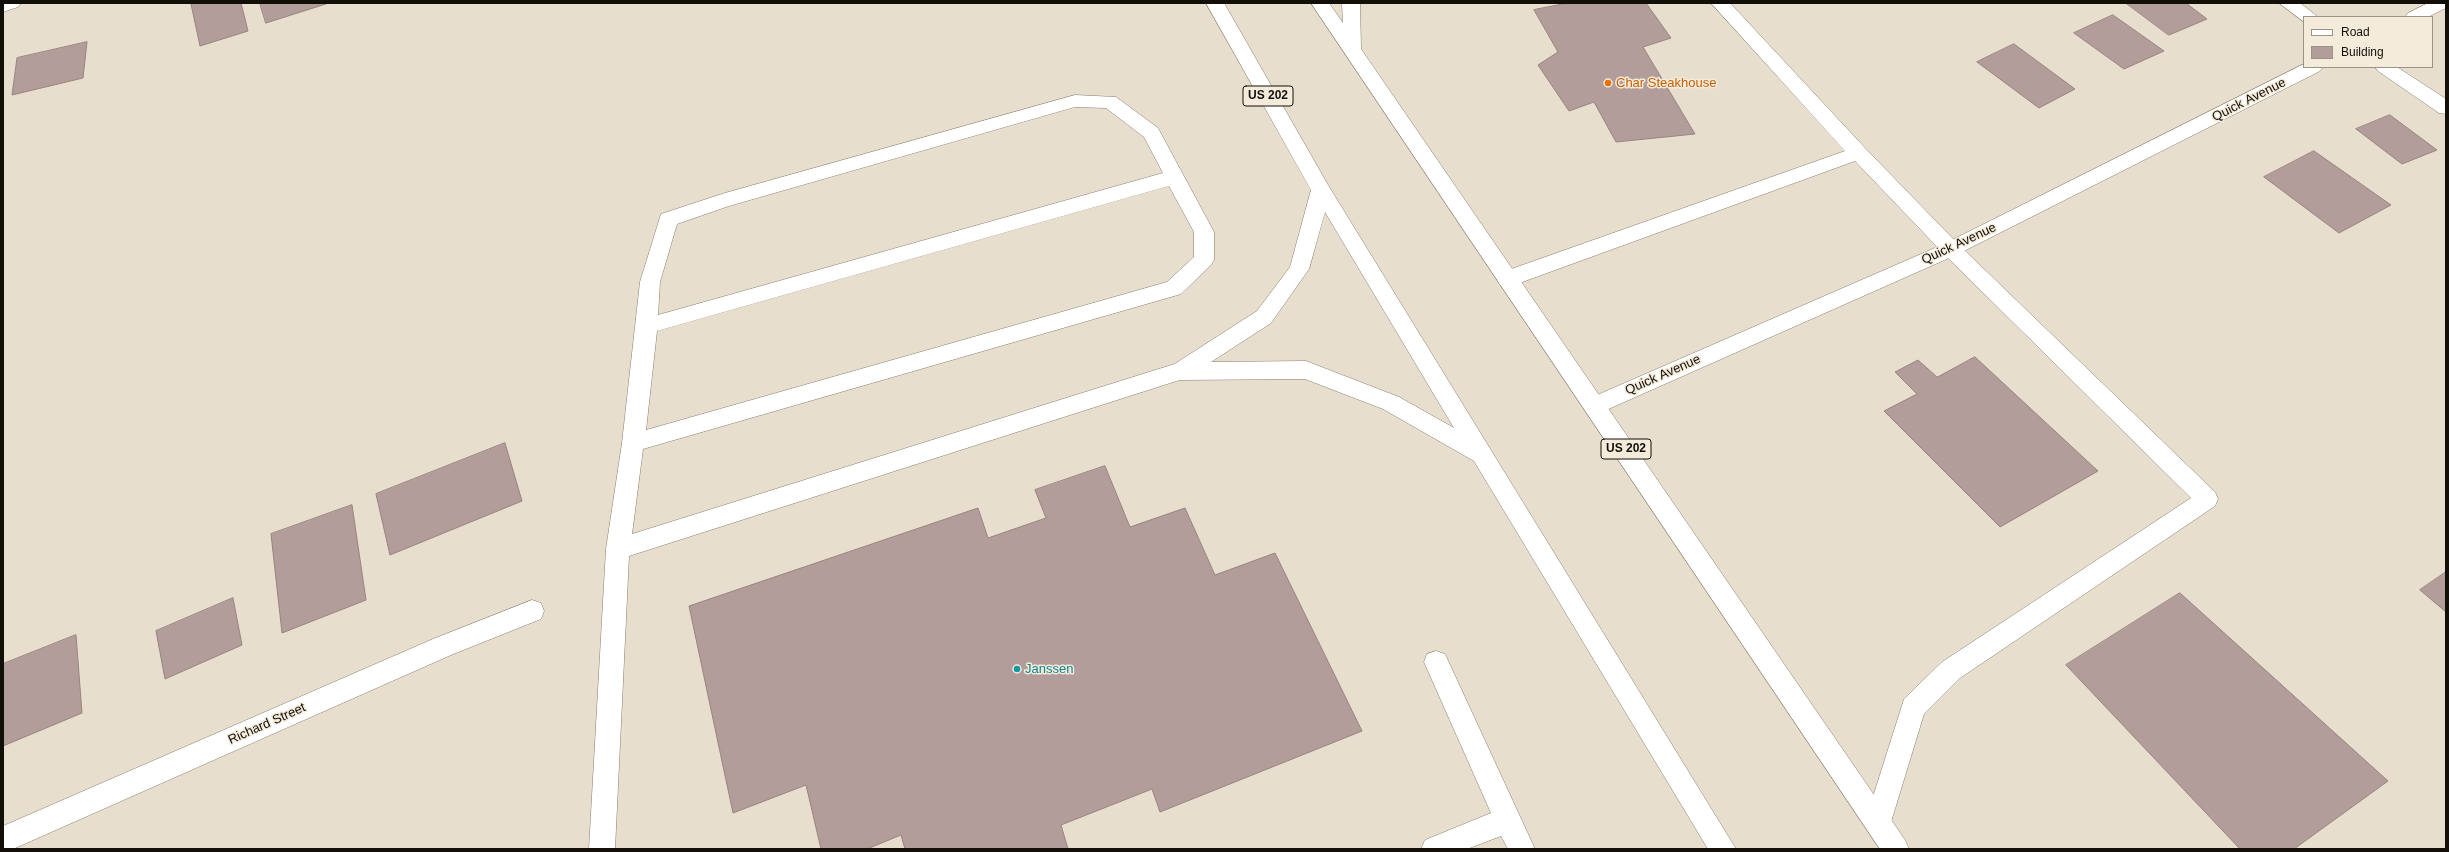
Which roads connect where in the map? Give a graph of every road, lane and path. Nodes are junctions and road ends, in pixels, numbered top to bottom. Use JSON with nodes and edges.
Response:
{"nodes":[{"id":1,"x":12,"y":3,"type":"edge"},
{"id":2,"x":1215,"y":3,"type":"edge"},
{"id":3,"x":1320,"y":3,"type":"edge"},
{"id":4,"x":1351,"y":3,"type":"edge"},
{"id":5,"x":1720,"y":3,"type":"edge"},
{"id":6,"x":2288,"y":3,"type":"edge"},
{"id":7,"x":2442,"y":3,"type":"edge"},
{"id":8,"x":3,"y":6,"type":"edge"},
{"id":9,"x":2308,"y":16,"type":"edge"},
{"id":10,"x":2416,"y":16,"type":"edge"},
{"id":11,"x":1352,"y":51,"type":"junction"},
{"id":12,"x":2312,"y":68,"type":"edge"},
{"id":13,"x":2386,"y":68,"type":"edge"},
{"id":14,"x":2446,"y":108,"type":"edge"},
{"id":15,"x":1858,"y":153,"type":"junction"},
{"id":16,"x":1175,"y":177,"type":"junction"},
{"id":17,"x":1321,"y":190,"type":"junction"},
{"id":18,"x":1951,"y":249,"type":"junction"},
{"id":19,"x":1507,"y":279,"type":"junction"},
{"id":20,"x":647,"y":326,"type":"junction"},
{"id":21,"x":1181,"y":372,"type":"junction"},
{"id":22,"x":1596,"y":405,"type":"junction"},
{"id":23,"x":633,"y":443,"type":"junction"},
{"id":24,"x":1483,"y":455,"type":"junction"},
{"id":25,"x":618,"y":549,"type":"junction"},
{"id":26,"x":532,"y":611,"type":"dead end"},
{"id":27,"x":1436,"y":662,"type":"dead end"},
{"id":28,"x":1507,"y":820,"type":"junction"},
{"id":29,"x":1878,"y":822,"type":"junction"},
{"id":30,"x":3,"y":840,"type":"edge"},
{"id":31,"x":602,"y":849,"type":"edge"},
{"id":32,"x":1434,"y":849,"type":"edge"},
{"id":33,"x":1522,"y":849,"type":"edge"},
{"id":34,"x":1723,"y":849,"type":"edge"},
{"id":35,"x":1896,"y":849,"type":"edge"}],
"edges":[{"from":1,"to":8,"type":"main road"},
{"from":2,"to":17,"type":"main road","number":"US 202"},
{"from":3,"to":11,"type":"main road","number":"US 202"},
{"from":4,"to":11,"type":"main road"},
{"from":5,"to":15,"type":"main road"},
{"from":6,"to":9,"type":"main road"},
{"from":7,"to":10,"type":"main road"},
{"from":11,"to":19,"type":"main road","number":"US 202"},
{"from":12,"to":18,"type":"main road","name":"Quick Avenue"},
{"from":13,"to":14,"type":"main road"},
{"from":15,"to":18,"type":"main road"},
{"from":15,"to":19,"type":"main road"},
{"from":16,"to":20,"type":"main road"},
{"from":16,"to":20,"type":"main road"},
{"from":16,"to":23,"type":"main road"},
{"from":17,"to":21,"type":"main road"},
{"from":17,"to":24,"type":"main road","number":"US 202"},
{"from":18,"to":22,"type":"main road","name":"Quick Avenue"},
{"from":18,"to":29,"type":"main road"},
{"from":19,"to":22,"type":"main road","number":"US 202"},
{"from":20,"to":23,"type":"main road"},
{"from":21,"to":24,"type":"main road"},
{"from":21,"to":25,"type":"main road"},
{"from":22,"to":29,"type":"main road","number":"US 202"},
{"from":23,"to":25,"type":"main road"},
{"from":24,"to":34,"type":"main road","number":"US 202"},
{"from":25,"to":31,"type":"main road"},
{"from":26,"to":30,"type":"main road","name":"Richard Street"},
{"from":27,"to":28,"type":"main road"},
{"from":28,"to":32,"type":"main road"},
{"from":28,"to":33,"type":"main road"},
{"from":29,"to":35,"type":"main road","number":"US 202"}]}
